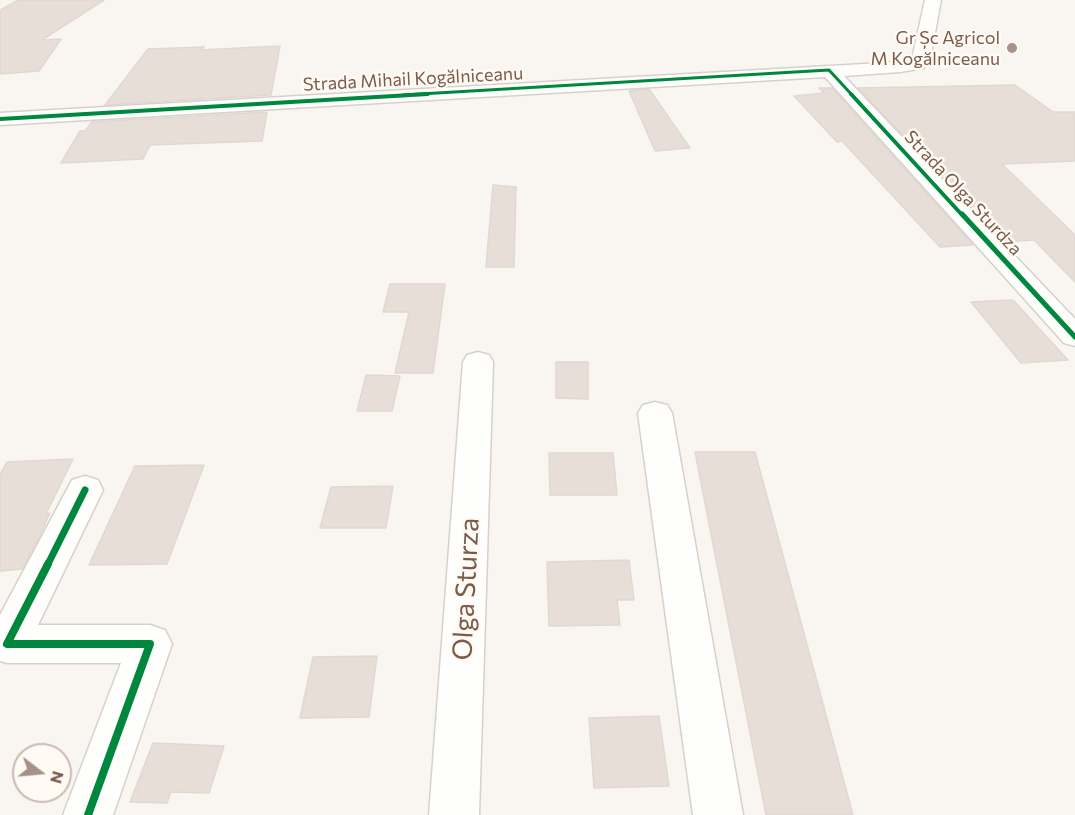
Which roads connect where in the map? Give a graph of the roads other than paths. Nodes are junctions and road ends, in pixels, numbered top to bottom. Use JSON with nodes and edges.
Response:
{"nodes":[{"id":1,"x":933,"y":0,"type":"edge"},
{"id":2,"x":829,"y":70,"type":"junction"},
{"id":3,"x":0,"y":119,"type":"edge"},
{"id":4,"x":1075,"y":337,"type":"edge"},
{"id":5,"x":478,"y":363,"type":"dead end"},
{"id":6,"x":655,"y":412,"type":"dead end"},
{"id":7,"x":85,"y":490,"type":"dead end"},
{"id":8,"x":88,"y":815,"type":"edge"},
{"id":9,"x":454,"y":815,"type":"edge"},
{"id":10,"x":718,"y":815,"type":"edge"}],
"edges":[{"from":1,"to":2,"type":"street","name":"Strada Mihail Kogălniceanu"},
{"from":2,"to":3,"type":"street","name":"Strada Mihail Kogălniceanu"},
{"from":2,"to":4,"type":"street","name":"Strada Olga Sturdza"},
{"from":5,"to":9,"type":"street","name":"Olga Sturza"},
{"from":6,"to":10,"type":"street"},
{"from":7,"to":8,"type":"street"}]}
